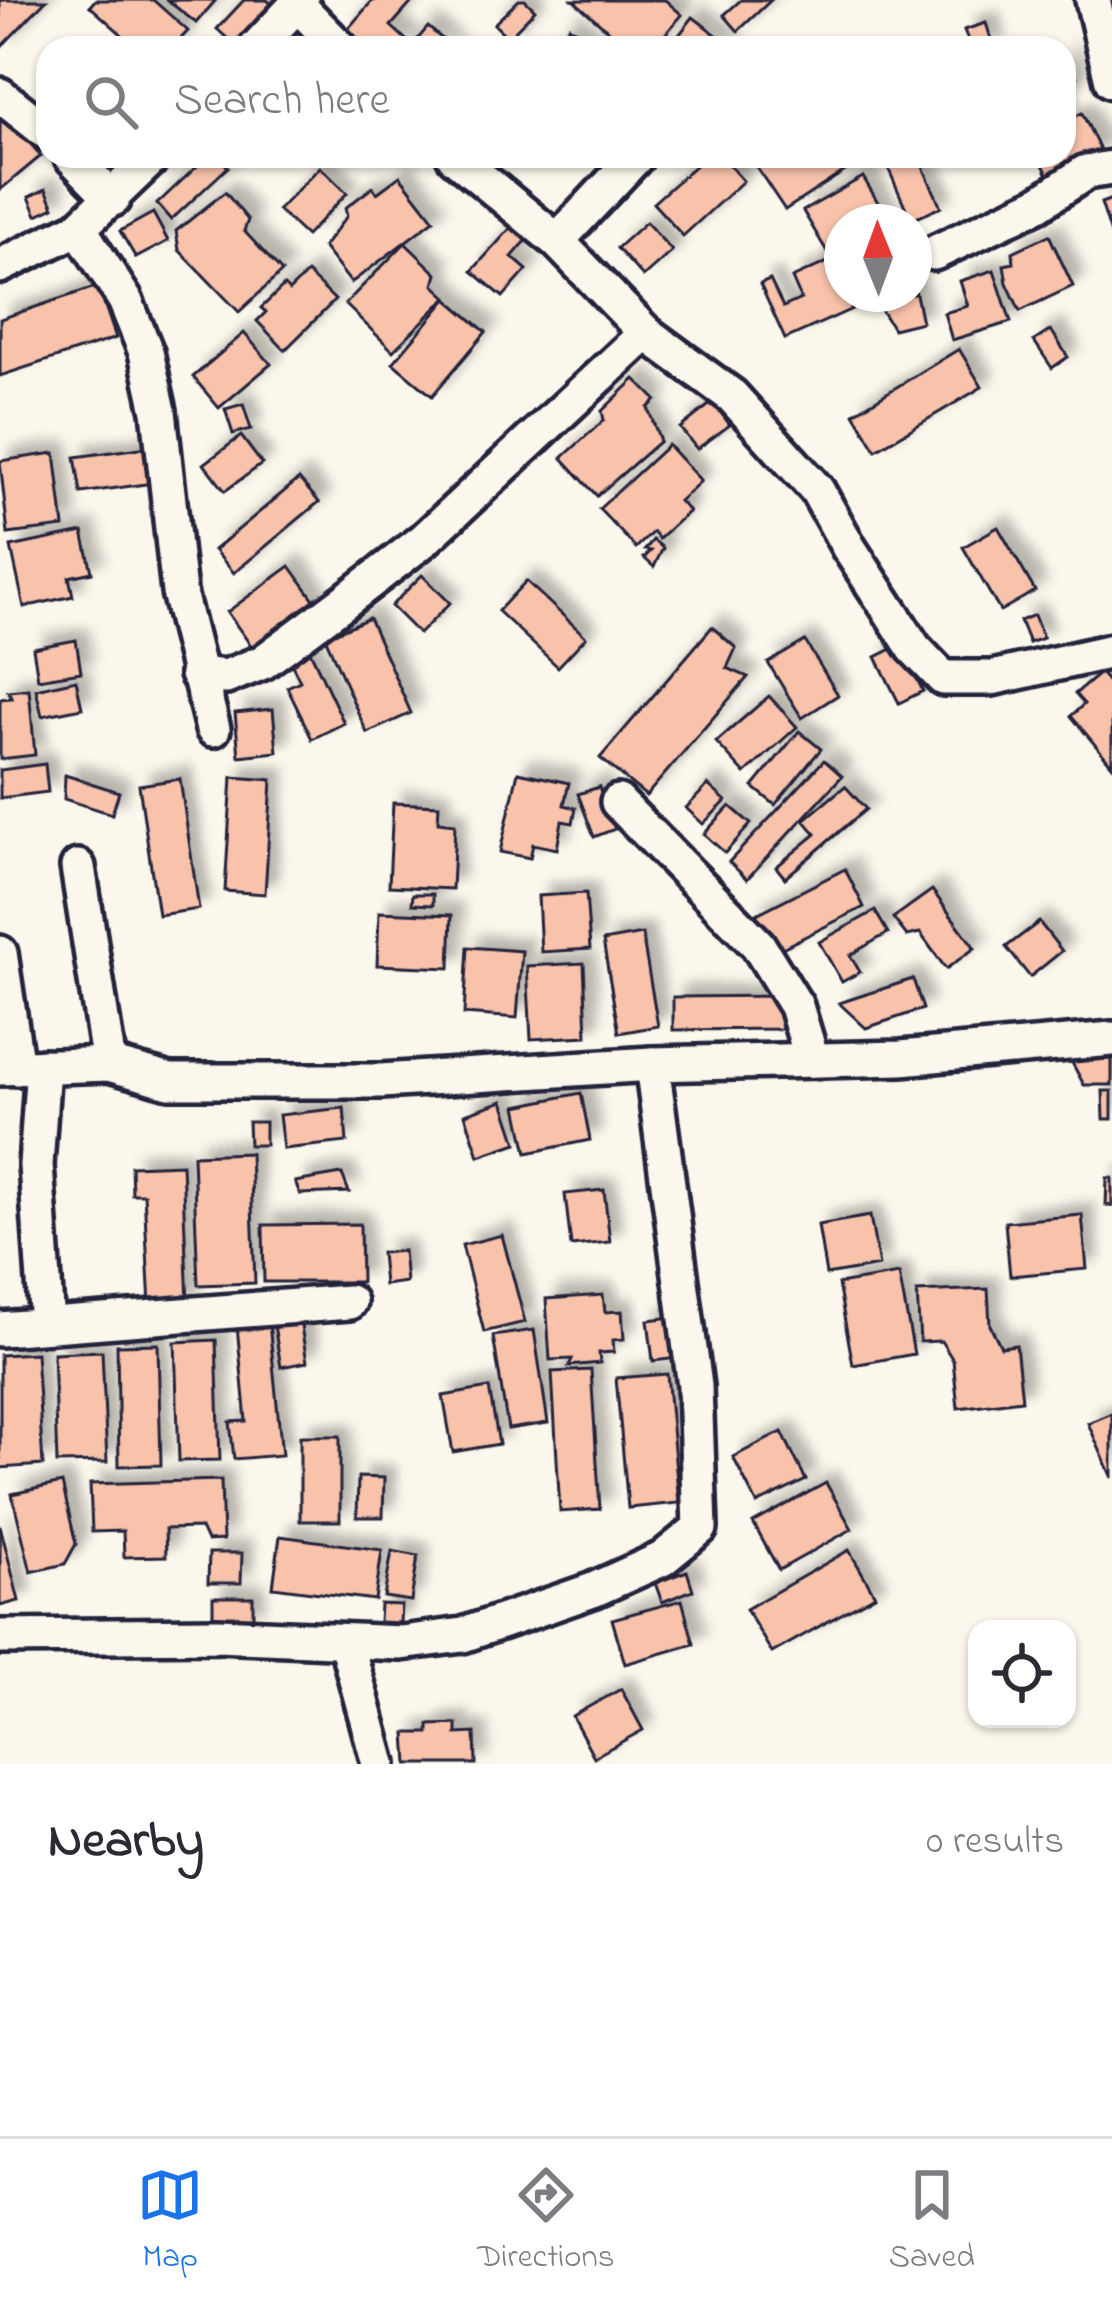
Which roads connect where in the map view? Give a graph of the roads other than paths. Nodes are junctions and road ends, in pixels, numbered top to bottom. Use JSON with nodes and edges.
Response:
{"nodes":[{"id":1,"x":1093,"y":0,"type":"edge"},
{"id":2,"x":299,"y":2,"type":"edge"},
{"id":3,"x":267,"y":36,"type":"edge"},
{"id":4,"x":329,"y":36,"type":"edge"},
{"id":5,"x":1112,"y":81,"type":"edge"},
{"id":6,"x":0,"y":95,"type":"edge"},
{"id":7,"x":36,"y":124,"type":"edge"},
{"id":8,"x":83,"y":168,"type":"edge"},
{"id":9,"x":143,"y":168,"type":"edge"},
{"id":10,"x":469,"y":168,"type":"edge"},
{"id":11,"x":626,"y":168,"type":"edge"},
{"id":12,"x":1112,"y":168,"type":"edge"},
{"id":13,"x":113,"y":199,"type":"junction"},
{"id":14,"x":79,"y":228,"type":"junction"},
{"id":15,"x":557,"y":241,"type":"junction"},
{"id":16,"x":934,"y":253,"type":"dead end"},
{"id":17,"x":0,"y":266,"type":"edge"},
{"id":18,"x":646,"y":333,"type":"junction"},
{"id":19,"x":1112,"y":651,"type":"edge"},
{"id":20,"x":196,"y":674,"type":"junction"},
{"id":21,"x":213,"y":729,"type":"dead end"},
{"id":22,"x":618,"y":802,"type":"dead end"},
{"id":23,"x":78,"y":867,"type":"dead end"},
{"id":24,"x":0,"y":952,"type":"edge"},
{"id":25,"x":1112,"y":1039,"type":"edge"},
{"id":26,"x":812,"y":1060,"type":"junction"},
{"id":27,"x":109,"y":1064,"type":"junction"},
{"id":28,"x":652,"y":1064,"type":"junction"},
{"id":29,"x":20,"y":1068,"type":"edge"},
{"id":30,"x":349,"y":1301,"type":"dead end"},
{"id":31,"x":47,"y":1325,"type":"junction"},
{"id":32,"x":0,"y":1329,"type":"edge"},
{"id":33,"x":0,"y":1637,"type":"edge"},
{"id":34,"x":346,"y":1642,"type":"junction"},
{"id":35,"x":379,"y":1764,"type":"edge"}],
"edges":[{"from":1,"to":5,"type":"street"},
{"from":2,"to":3,"type":"street"},
{"from":2,"to":4,"type":"street"},
{"from":6,"to":7,"type":"street"},
{"from":8,"to":13,"type":"street"},
{"from":9,"to":13,"type":"street"},
{"from":10,"to":15,"type":"street"},
{"from":11,"to":15,"type":"street"},
{"from":12,"to":16,"type":"street"},
{"from":13,"to":14,"type":"street"},
{"from":14,"to":17,"type":"street"},
{"from":14,"to":20,"type":"street"},
{"from":15,"to":18,"type":"street"},
{"from":18,"to":19,"type":"street"},
{"from":18,"to":20,"type":"street"},
{"from":20,"to":21,"type":"street"},
{"from":22,"to":26,"type":"street"},
{"from":23,"to":27,"type":"street"},
{"from":24,"to":29,"type":"street"},
{"from":25,"to":26,"type":"street"},
{"from":26,"to":28,"type":"street"},
{"from":27,"to":28,"type":"street"},
{"from":27,"to":29,"type":"street"},
{"from":28,"to":34,"type":"street"},
{"from":29,"to":31,"type":"street"},
{"from":30,"to":31,"type":"street"},
{"from":31,"to":32,"type":"street"},
{"from":33,"to":34,"type":"street"},
{"from":34,"to":35,"type":"street"}]}
